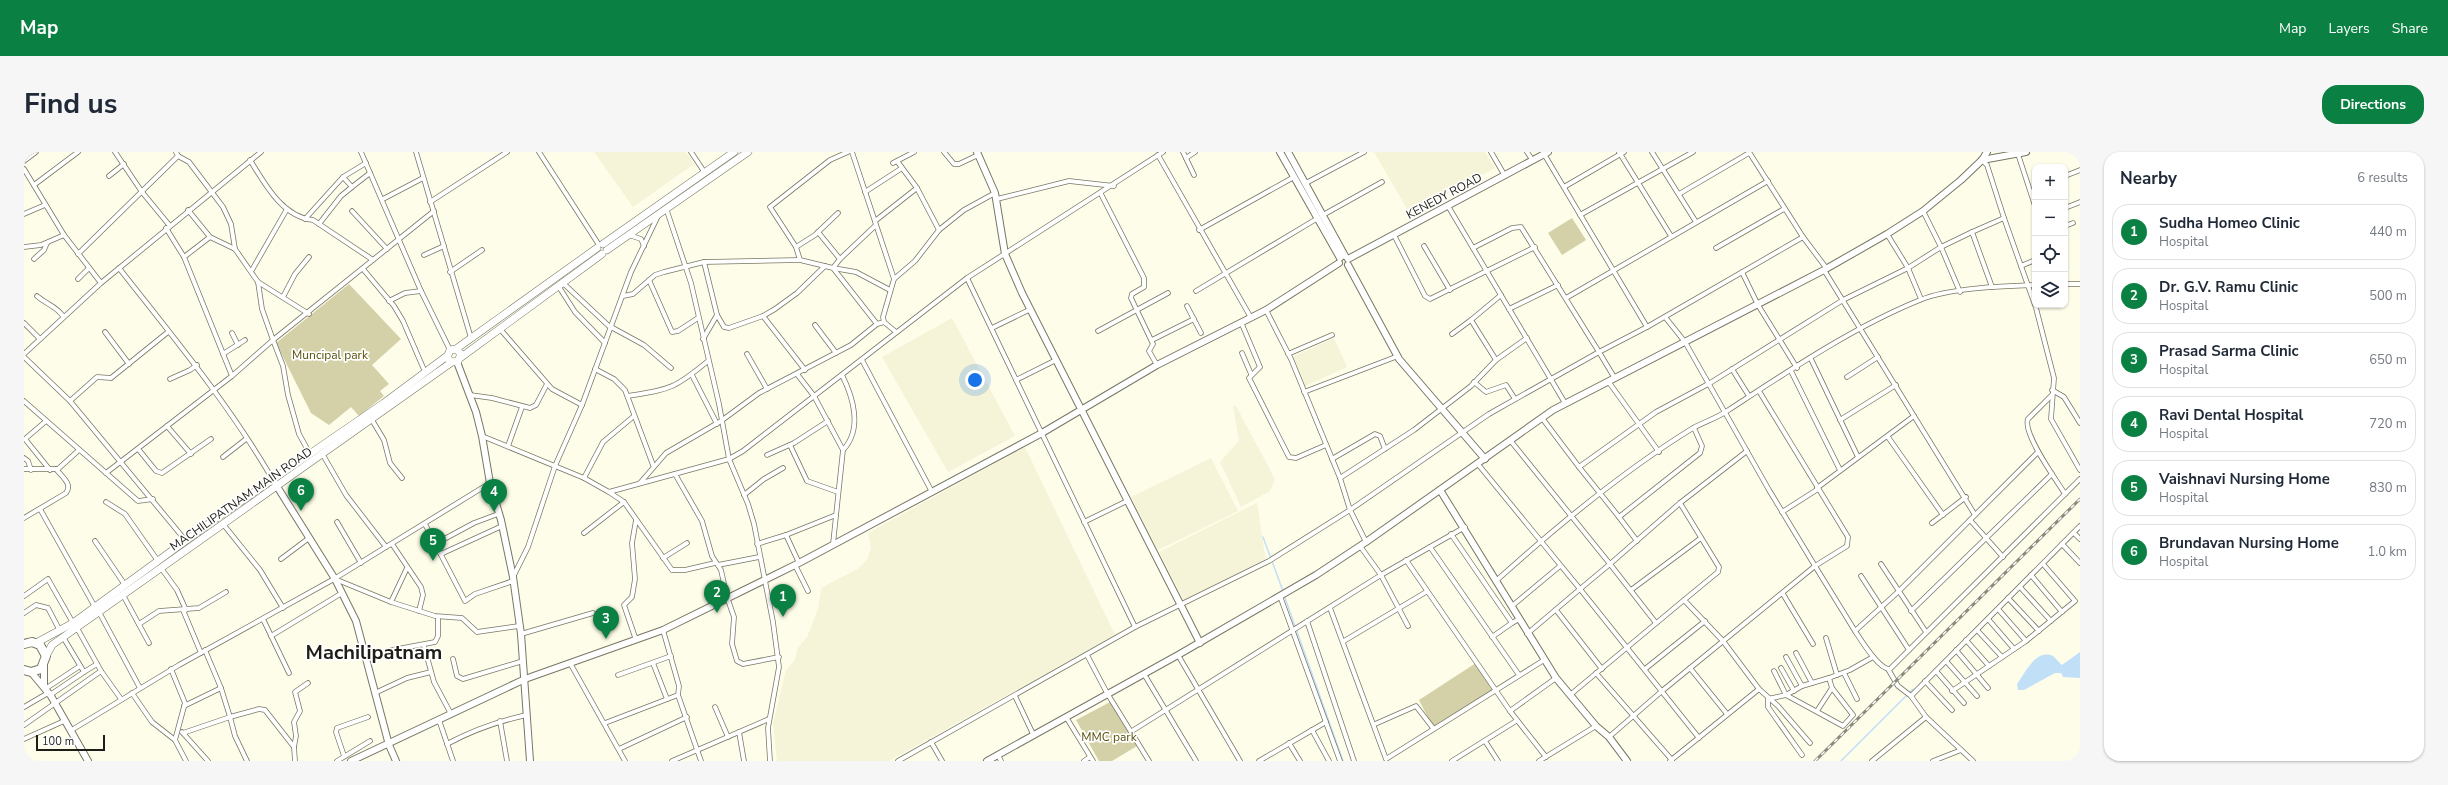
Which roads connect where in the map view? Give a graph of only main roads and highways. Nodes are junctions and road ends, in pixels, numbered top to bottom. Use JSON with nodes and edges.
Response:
{"nodes":[{"id":1,"x":734,"y":152,"type":"edge"},
{"id":2,"x":748,"y":152,"type":"edge"},
{"id":3,"x":666,"y":205,"type":"junction"},
{"id":4,"x":602,"y":248,"type":"junction"},
{"id":5,"x":451,"y":352,"type":"junction"},
{"id":6,"x":456,"y":361,"type":"junction"},
{"id":7,"x":275,"y":482,"type":"junction"},
{"id":8,"x":188,"y":544,"type":"junction"},
{"id":9,"x":159,"y":565,"type":"junction"},
{"id":10,"x":97,"y":609,"type":"junction"},
{"id":11,"x":62,"y":634,"type":"junction"},
{"id":12,"x":24,"y":636,"type":"edge"},
{"id":13,"x":31,"y":643,"type":"edge"},
{"id":14,"x":46,"y":656,"type":"junction"},
{"id":15,"x":26,"y":671,"type":"edge"}],
"edges":[{"from":1,"to":3,"type":"main road","name":"MACHILIPATNAM MAIN ROAD"},
{"from":2,"to":3,"type":"main road","name":"MACHILIPATNAM MAIN ROAD"},
{"from":3,"to":4,"type":"main road","name":"MACHILIPATNAM MAIN ROAD"},
{"from":3,"to":4,"type":"main road","name":"MACHILIPATNAM MAIN ROAD"},
{"from":4,"to":5,"type":"main road","name":"MACHILIPATNAM MAIN ROAD"},
{"from":4,"to":6,"type":"main road","name":"MACHILIPATNAM MAIN ROAD"},
{"from":5,"to":6,"type":"main road"},
{"from":5,"to":6,"type":"main road"},
{"from":5,"to":7,"type":"main road","name":"MACHILIPATNAM MAIN ROAD"},
{"from":6,"to":7,"type":"main road","name":"MACHILIPATNAM MAIN ROAD"},
{"from":7,"to":8,"type":"main road","name":"MACHILIPATNAM MAIN ROAD"},
{"from":7,"to":8,"type":"main road","name":"MACHILIPATNAM MAIN ROAD"},
{"from":8,"to":9,"type":"main road","name":"MACHILIPATNAM MAIN ROAD"},
{"from":9,"to":10,"type":"main road","name":"MACHILIPATNAM MAIN ROAD"},
{"from":9,"to":10,"type":"main road","name":"MACHILIPATNAM MAIN ROAD"},
{"from":10,"to":11,"type":"main road","name":"MACHILIPATNAM MAIN ROAD"},
{"from":11,"to":13,"type":"main road","name":"MACHILIPATNAM MAIN ROAD"},
{"from":11,"to":14,"type":"main road","name":"MACHILIPATNAM MAIN ROAD"},
{"from":12,"to":13,"type":"highway"},
{"from":13,"to":14,"type":"highway"},
{"from":14,"to":15,"type":"highway"}]}
